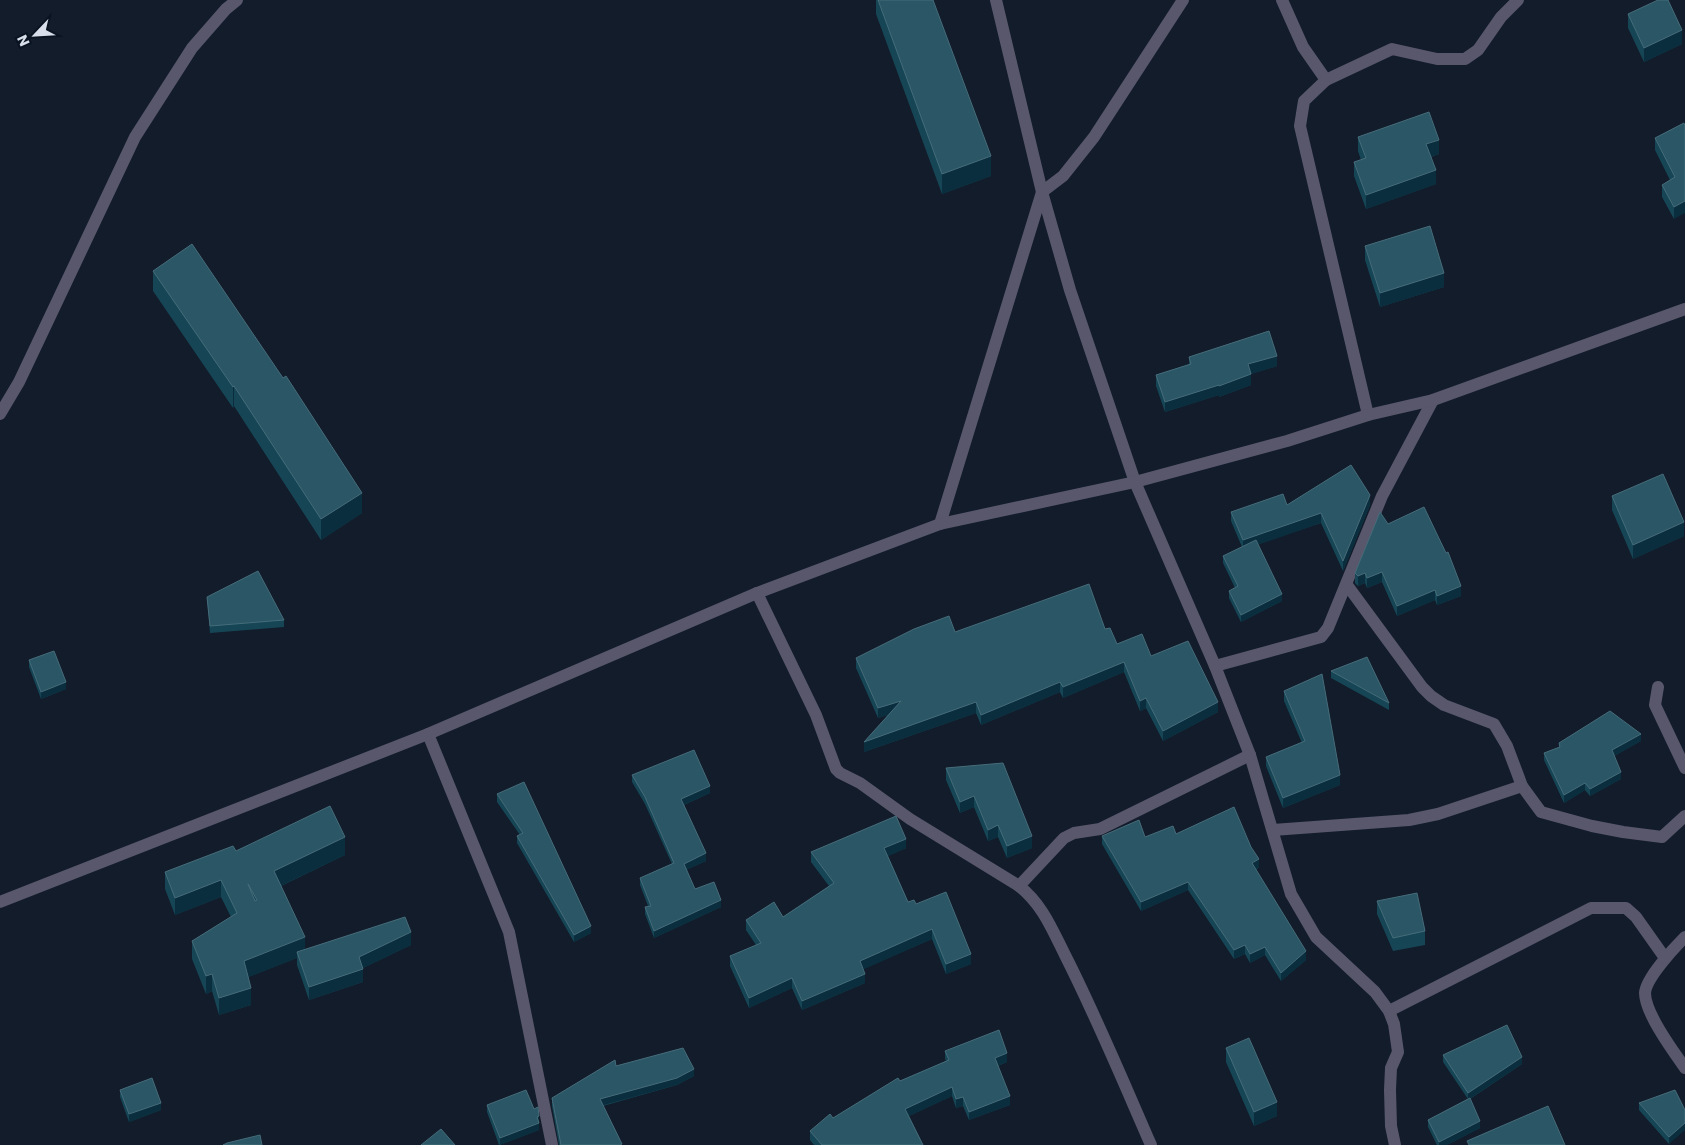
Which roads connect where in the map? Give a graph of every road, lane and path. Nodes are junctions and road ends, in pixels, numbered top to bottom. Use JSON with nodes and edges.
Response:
{"nodes":[{"id":1,"x":237,"y":0,"type":"edge"},
{"id":2,"x":996,"y":0,"type":"edge"},
{"id":3,"x":1183,"y":0,"type":"edge"},
{"id":4,"x":1282,"y":0,"type":"edge"},
{"id":5,"x":1518,"y":0,"type":"edge"},
{"id":6,"x":1326,"y":80,"type":"junction"},
{"id":7,"x":1042,"y":192,"type":"junction"},
{"id":8,"x":1685,"y":309,"type":"edge"},
{"id":9,"x":1433,"y":400,"type":"junction"},
{"id":10,"x":0,"y":414,"type":"edge"},
{"id":11,"x":1368,"y":415,"type":"junction"},
{"id":12,"x":1135,"y":482,"type":"junction"},
{"id":13,"x":940,"y":524,"type":"junction"},
{"id":14,"x":1347,"y":585,"type":"junction"},
{"id":15,"x":757,"y":593,"type":"junction"},
{"id":16,"x":1215,"y":666,"type":"junction"},
{"id":17,"x":1658,"y":687,"type":"dead end"},
{"id":18,"x":428,"y":734,"type":"junction"},
{"id":19,"x":1250,"y":755,"type":"junction"},
{"id":20,"x":1685,"y":768,"type":"edge"},
{"id":21,"x":1522,"y":786,"type":"junction"},
{"id":22,"x":1685,"y":816,"type":"edge"},
{"id":23,"x":1273,"y":830,"type":"junction"},
{"id":24,"x":1019,"y":886,"type":"junction"},
{"id":25,"x":0,"y":902,"type":"edge"},
{"id":26,"x":1685,"y":938,"type":"edge"},
{"id":27,"x":1666,"y":958,"type":"junction"},
{"id":28,"x":1389,"y":1011,"type":"junction"},
{"id":29,"x":1685,"y":1068,"type":"edge"},
{"id":30,"x":1393,"y":1144,"type":"edge"},
{"id":31,"x":552,"y":1145,"type":"edge"},
{"id":32,"x":1151,"y":1145,"type":"edge"}],
"edges":[{"from":1,"to":10,"type":"street"},
{"from":2,"to":7,"type":"street"},
{"from":3,"to":7,"type":"street"},
{"from":4,"to":6,"type":"street"},
{"from":5,"to":6,"type":"street"},
{"from":6,"to":11,"type":"street"},
{"from":7,"to":12,"type":"street"},
{"from":7,"to":13,"type":"street"},
{"from":8,"to":9,"type":"street"},
{"from":9,"to":11,"type":"street"},
{"from":9,"to":14,"type":"street"},
{"from":11,"to":12,"type":"street"},
{"from":12,"to":13,"type":"street"},
{"from":12,"to":16,"type":"street"},
{"from":13,"to":15,"type":"street"},
{"from":14,"to":16,"type":"street"},
{"from":14,"to":21,"type":"street"},
{"from":15,"to":18,"type":"street"},
{"from":15,"to":24,"type":"street"},
{"from":16,"to":19,"type":"street"},
{"from":17,"to":20,"type":"street"},
{"from":18,"to":25,"type":"street"},
{"from":18,"to":31,"type":"street"},
{"from":19,"to":23,"type":"street"},
{"from":19,"to":24,"type":"street"},
{"from":21,"to":22,"type":"street"},
{"from":21,"to":23,"type":"street"},
{"from":23,"to":28,"type":"street"},
{"from":24,"to":32,"type":"street"},
{"from":26,"to":27,"type":"street"},
{"from":27,"to":28,"type":"street"},
{"from":27,"to":29,"type":"street"},
{"from":28,"to":30,"type":"street"}]}
